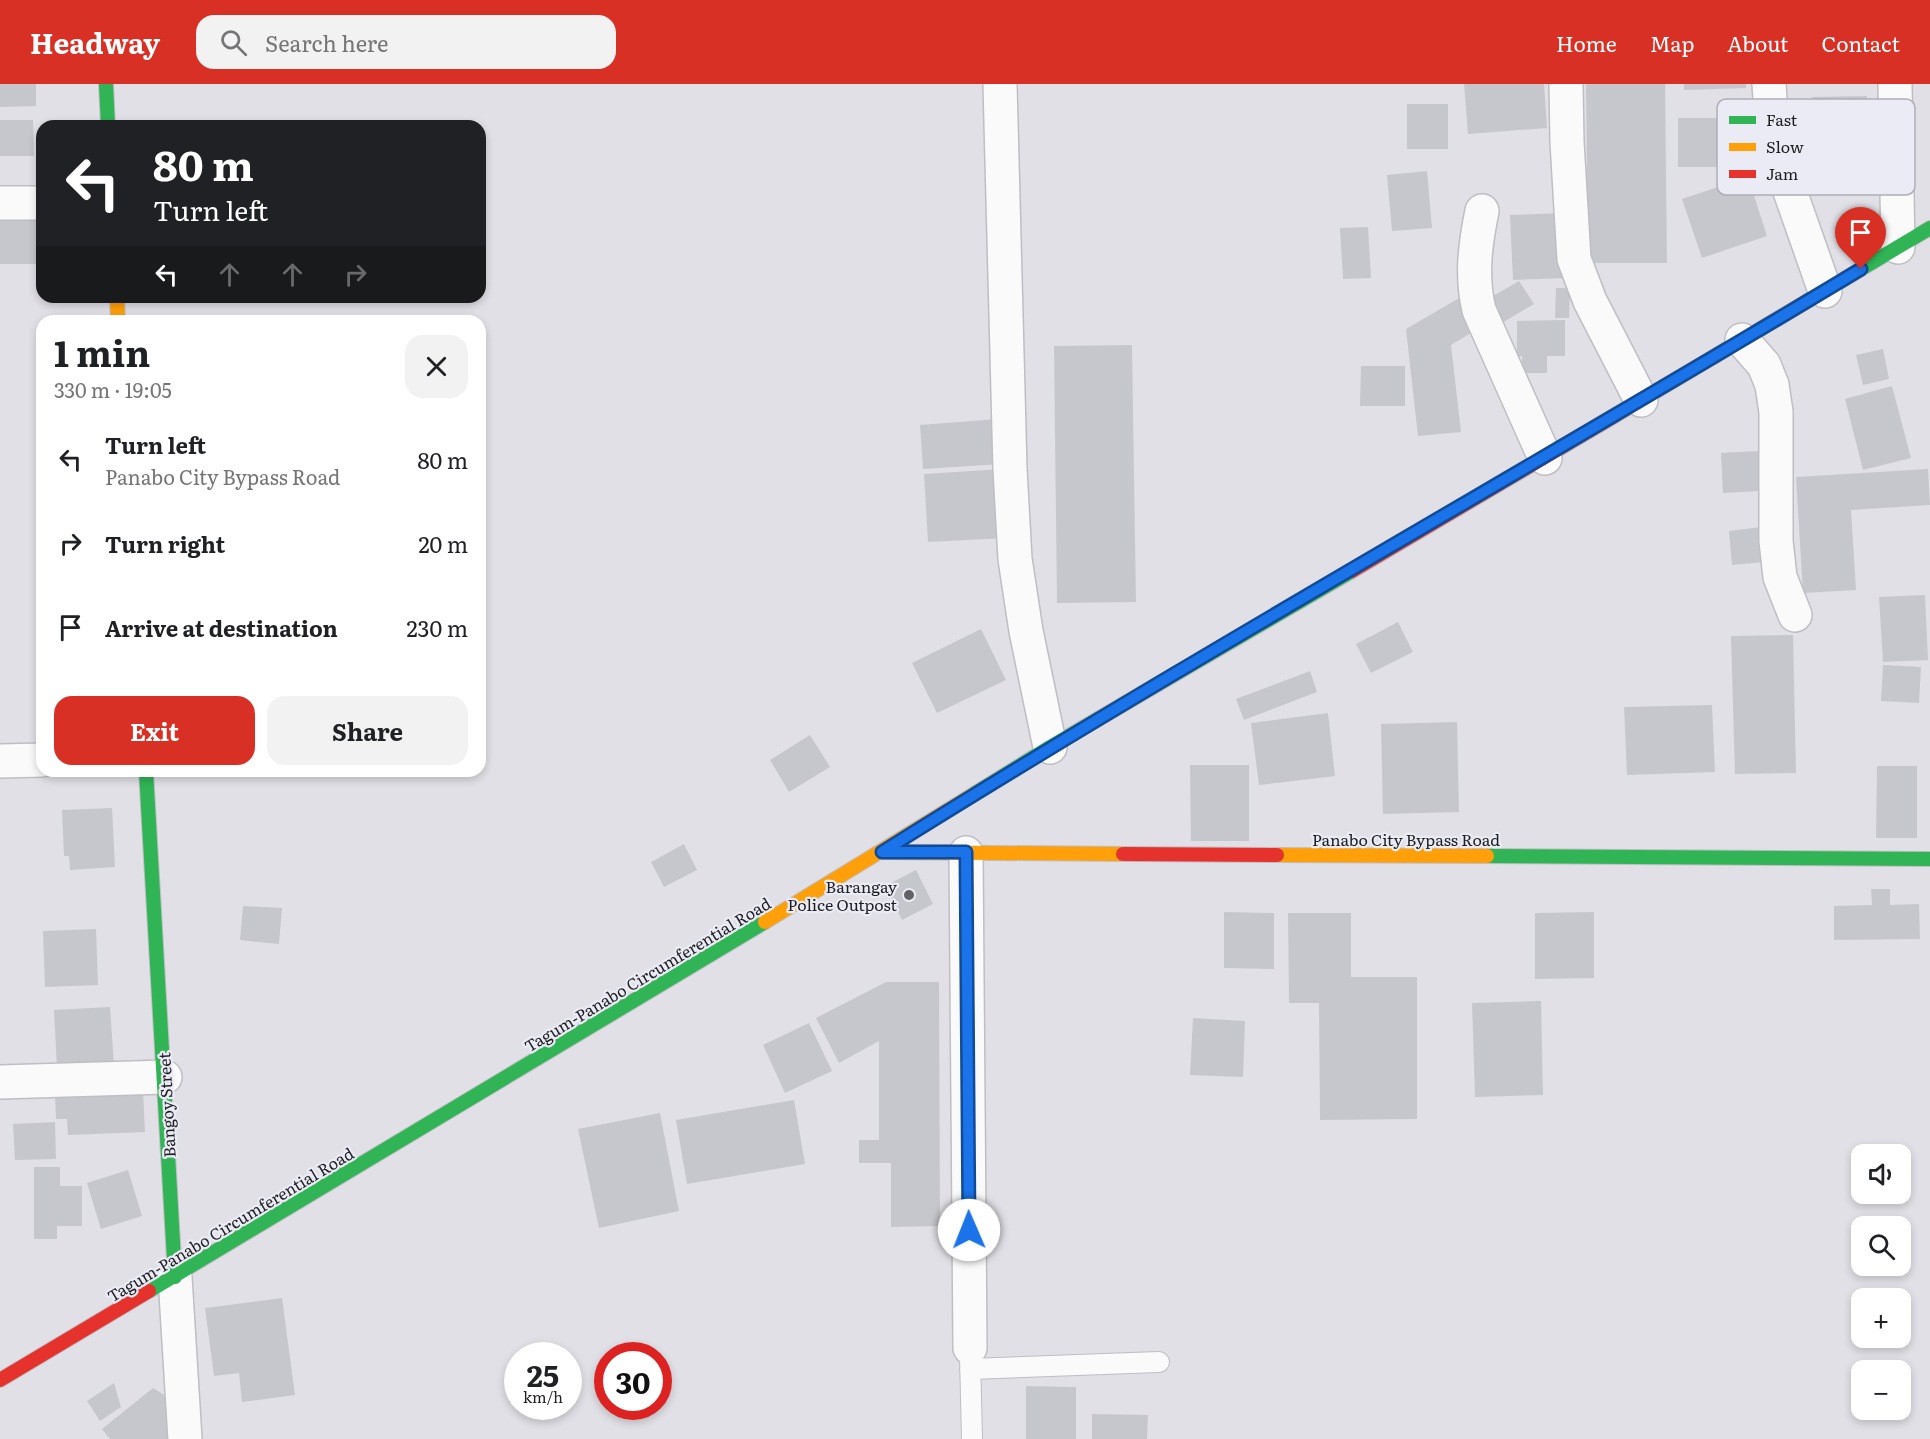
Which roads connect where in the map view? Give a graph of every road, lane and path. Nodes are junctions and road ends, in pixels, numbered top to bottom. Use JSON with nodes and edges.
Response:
{"nodes":[{"id":1,"x":106,"y":84,"type":"edge"},
{"id":2,"x":1000,"y":84,"type":"edge"},
{"id":3,"x":1566,"y":84,"type":"edge"},
{"id":4,"x":1769,"y":84,"type":"edge"},
{"id":5,"x":1894,"y":84,"type":"edge"},
{"id":6,"x":1770,"y":99,"type":"edge"},
{"id":7,"x":1894,"y":99,"type":"edge"},
{"id":8,"x":108,"y":120,"type":"edge"},
{"id":9,"x":1791,"y":195,"type":"edge"},
{"id":10,"x":1897,"y":195,"type":"edge"},
{"id":11,"x":0,"y":203,"type":"edge"},
{"id":12,"x":36,"y":203,"type":"edge"},
{"id":13,"x":1482,"y":211,"type":"dead end"},
{"id":14,"x":1930,"y":228,"type":"edge"},
{"id":15,"x":1898,"y":247,"type":"junction"},
{"id":16,"x":1825,"y":291,"type":"junction"},
{"id":17,"x":1742,"y":340,"type":"junction"},
{"id":18,"x":1641,"y":400,"type":"junction"},
{"id":19,"x":1545,"y":458,"type":"junction"},
{"id":20,"x":1795,"y":615,"type":"dead end"},
{"id":21,"x":1050,"y":747,"type":"junction"},
{"id":22,"x":36,"y":760,"type":"edge"},
{"id":23,"x":0,"y":762,"type":"edge"},
{"id":24,"x":146,"y":777,"type":"edge"},
{"id":25,"x":882,"y":852,"type":"junction"},
{"id":26,"x":966,"y":852,"type":"junction"},
{"id":27,"x":1930,"y":859,"type":"edge"},
{"id":28,"x":165,"y":1077,"type":"junction"},
{"id":29,"x":0,"y":1082,"type":"edge"},
{"id":30,"x":175,"y":1277,"type":"junction"},
{"id":31,"x":970,"y":1358,"type":"junction"},
{"id":32,"x":1160,"y":1362,"type":"dead end"},
{"id":33,"x":0,"y":1380,"type":"edge"},
{"id":34,"x":185,"y":1439,"type":"edge"},
{"id":35,"x":972,"y":1439,"type":"edge"}],
"edges":[{"from":1,"to":8,"type":"main road"},
{"from":2,"to":21,"type":"street"},
{"from":3,"to":18,"type":"street"},
{"from":4,"to":6,"type":"street"},
{"from":5,"to":7,"type":"street"},
{"from":9,"to":16,"type":"street"},
{"from":10,"to":15,"type":"street"},
{"from":11,"to":12,"type":"street"},
{"from":13,"to":19,"type":"street"},
{"from":14,"to":15,"type":"main road","name":"Tagum-Panabo Circumferential Road"},
{"from":15,"to":16,"type":"main road","name":"Tagum-Panabo Circumferential Road"},
{"from":16,"to":17,"type":"main road","name":"Tagum-Panabo Circumferential Road"},
{"from":17,"to":18,"type":"main road","name":"Tagum-Panabo Circumferential Road"},
{"from":17,"to":20,"type":"street"},
{"from":18,"to":19,"type":"main road","name":"Tagum-Panabo Circumferential Road"},
{"from":19,"to":21,"type":"main road","name":"Tagum-Panabo Circumferential Road"},
{"from":21,"to":25,"type":"main road","name":"Tagum-Panabo Circumferential Road"},
{"from":22,"to":23,"type":"street"},
{"from":24,"to":28,"type":"main road","name":"Bangoy Street"},
{"from":25,"to":26,"type":"main road","name":"Panabo City Bypass Road"},
{"from":25,"to":30,"type":"main road","name":"Tagum-Panabo Circumferential Road"},
{"from":26,"to":27,"type":"main road","name":"Panabo City Bypass Road"},
{"from":26,"to":31,"type":"street"},
{"from":28,"to":29,"type":"street"},
{"from":28,"to":30,"type":"main road","name":"Bangoy Street"},
{"from":30,"to":33,"type":"main road","name":"Tagum-Panabo Circumferential Road"},
{"from":30,"to":34,"type":"street","name":"Bangoy Street"},
{"from":31,"to":32,"type":"lane"},
{"from":31,"to":35,"type":"lane"}]}
